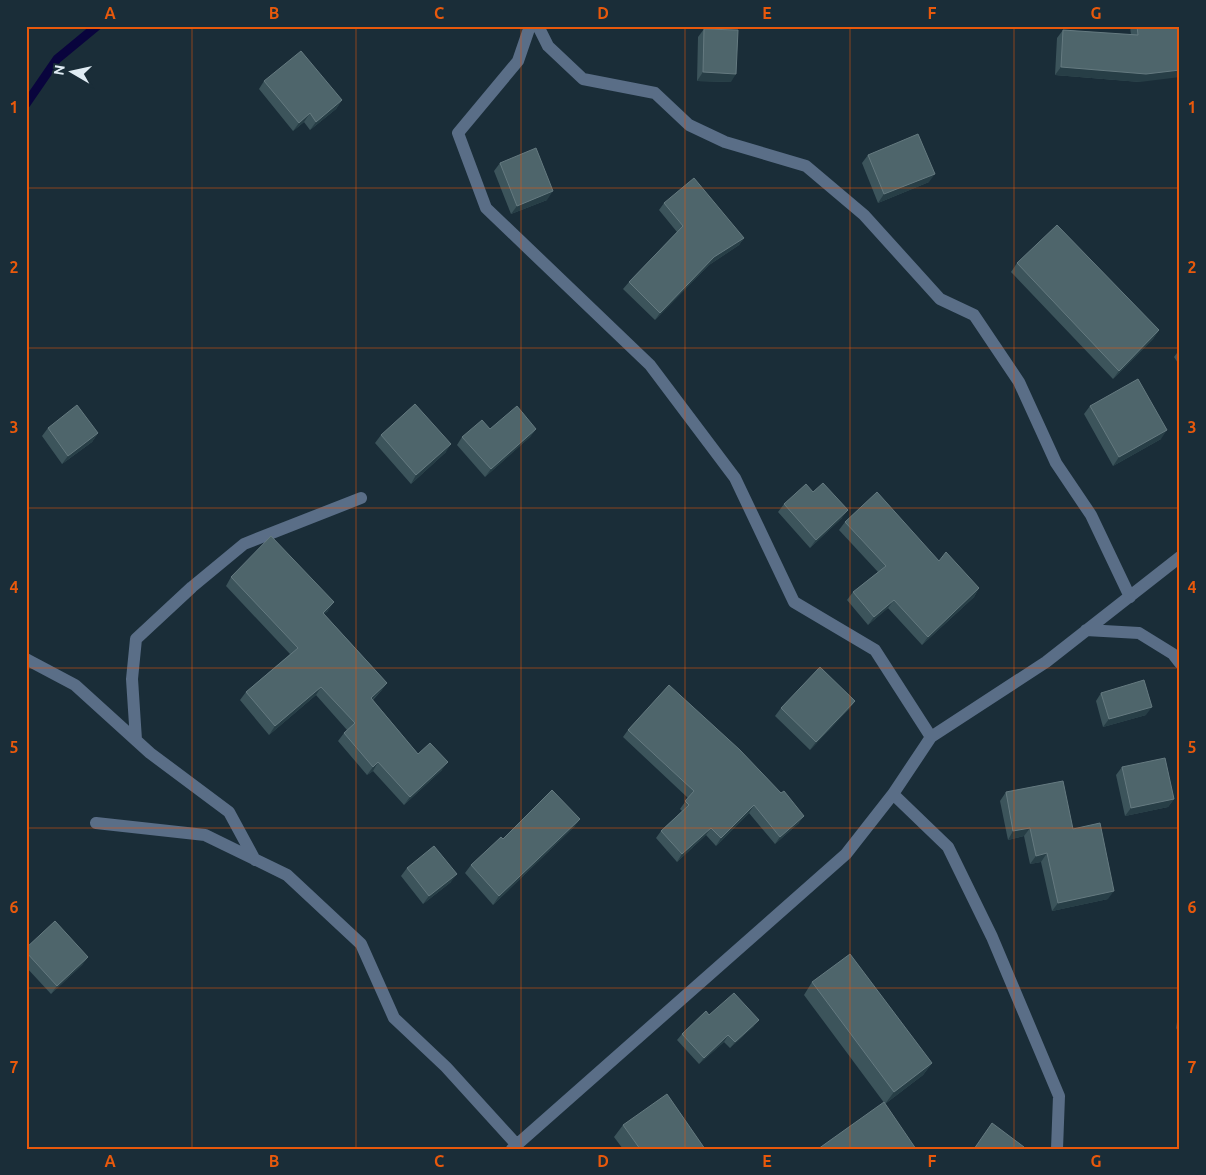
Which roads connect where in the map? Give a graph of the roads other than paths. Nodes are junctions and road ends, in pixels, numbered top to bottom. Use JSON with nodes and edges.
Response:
{"nodes":[{"id":1,"x":530,"y":26,"type":"edge"},
{"id":2,"x":538,"y":26,"type":"edge"},
{"id":3,"x":361,"y":498,"type":"dead end"},
{"id":4,"x":1180,"y":557,"type":"edge"},
{"id":5,"x":1130,"y":597,"type":"junction"},
{"id":6,"x":1086,"y":630,"type":"junction"},
{"id":7,"x":26,"y":659,"type":"edge"},
{"id":8,"x":1180,"y":663,"type":"edge"},
{"id":9,"x":931,"y":737,"type":"junction"},
{"id":10,"x":136,"y":740,"type":"junction"},
{"id":11,"x":893,"y":794,"type":"junction"},
{"id":12,"x":96,"y":823,"type":"dead end"},
{"id":13,"x":255,"y":860,"type":"junction"},
{"id":14,"x":515,"y":1147,"type":"edge"},
{"id":15,"x":1057,"y":1149,"type":"edge"}],
"edges":[{"from":1,"to":9,"type":"street"},
{"from":2,"to":5,"type":"street"},
{"from":3,"to":10,"type":"street"},
{"from":4,"to":5,"type":"street"},
{"from":5,"to":6,"type":"street"},
{"from":6,"to":8,"type":"street"},
{"from":6,"to":9,"type":"street"},
{"from":7,"to":10,"type":"street"},
{"from":9,"to":11,"type":"street"},
{"from":10,"to":13,"type":"street"},
{"from":11,"to":14,"type":"street"},
{"from":11,"to":15,"type":"street"},
{"from":12,"to":13,"type":"street"},
{"from":13,"to":14,"type":"street"}]}
